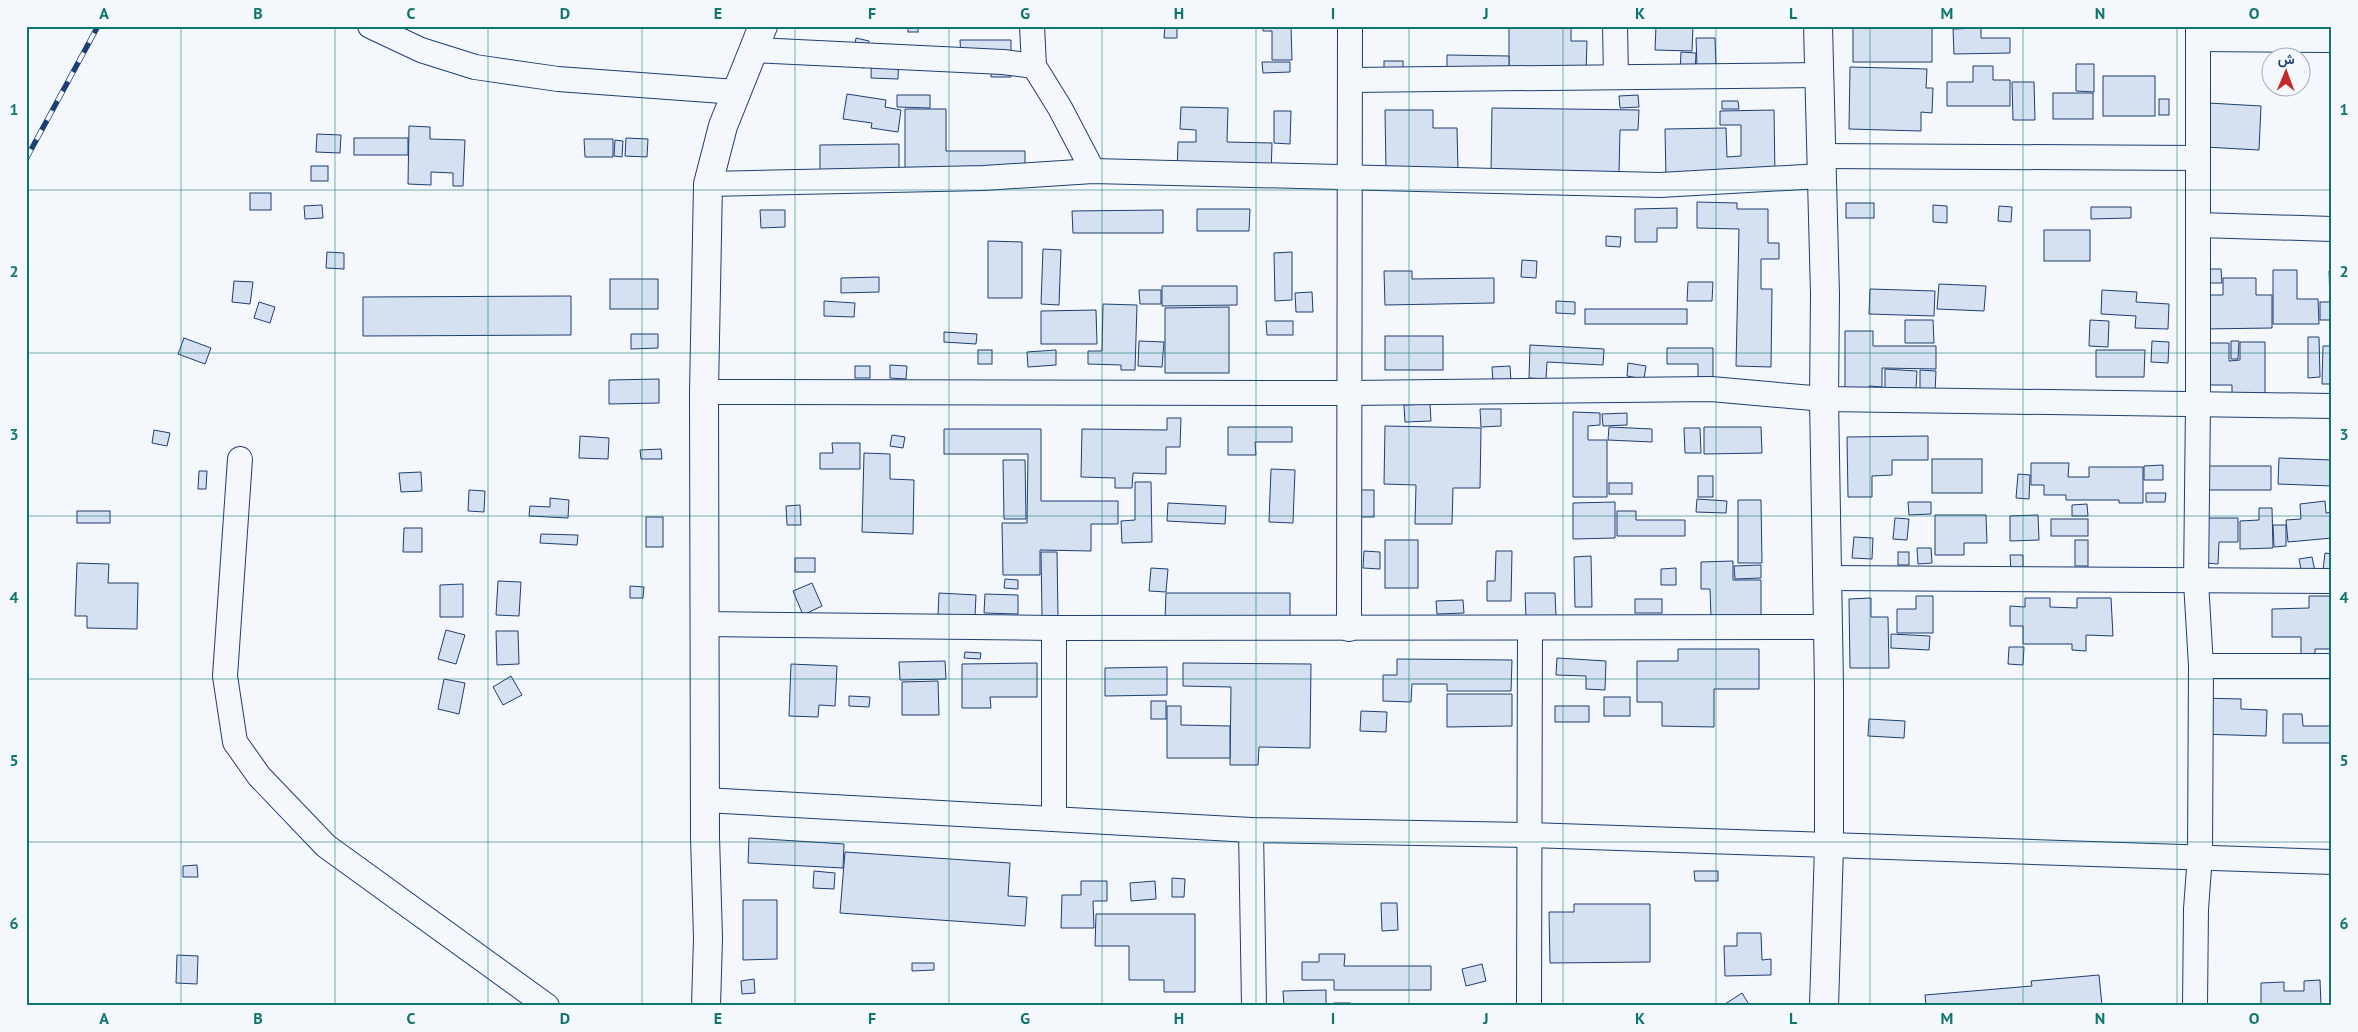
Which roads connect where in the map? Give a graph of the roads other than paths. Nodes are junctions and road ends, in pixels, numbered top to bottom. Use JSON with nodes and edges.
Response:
{"nodes":[{"id":1,"x":370,"y":26,"type":"edge"},
{"id":2,"x":1032,"y":26,"type":"edge"},
{"id":3,"x":1350,"y":26,"type":"edge"},
{"id":4,"x":1615,"y":26,"type":"edge"},
{"id":5,"x":1818,"y":26,"type":"edge"},
{"id":6,"x":2199,"y":33,"type":"edge"},
{"id":7,"x":759,"y":38,"type":"edge"},
{"id":8,"x":2332,"y":40,"type":"edge"},
{"id":9,"x":1034,"y":66,"type":"junction"},
{"id":10,"x":1819,"y":75,"type":"junction"},
{"id":11,"x":1616,"y":78,"type":"junction"},
{"id":12,"x":1350,"y":80,"type":"junction"},
{"id":13,"x":736,"y":92,"type":"junction"},
{"id":14,"x":2198,"y":158,"type":"junction"},
{"id":15,"x":1821,"y":166,"type":"junction"},
{"id":16,"x":1093,"y":172,"type":"junction"},
{"id":17,"x":1350,"y":179,"type":"junction"},
{"id":18,"x":708,"y":184,"type":"junction"},
{"id":19,"x":2199,"y":225,"type":"junction"},
{"id":20,"x":2332,"y":228,"type":"edge"},
{"id":21,"x":704,"y":392,"type":"junction"},
{"id":22,"x":1350,"y":393,"type":"junction"},
{"id":23,"x":1824,"y":399,"type":"junction"},
{"id":24,"x":2198,"y":404,"type":"junction"},
{"id":25,"x":2332,"y":406,"type":"edge"},
{"id":26,"x":240,"y":459,"type":"dead end"},
{"id":27,"x":1827,"y":578,"type":"junction"},
{"id":28,"x":2332,"y":581,"type":"edge"},
{"id":29,"x":2196,"y":582,"type":"junction"},
{"id":30,"x":705,"y":624,"type":"junction"},
{"id":31,"x":1828,"y":627,"type":"junction"},
{"id":32,"x":1054,"y":628,"type":"junction"},
{"id":33,"x":1530,"y":628,"type":"junction"},
{"id":34,"x":1349,"y":629,"type":"junction"},
{"id":35,"x":2201,"y":666,"type":"junction"},
{"id":36,"x":2332,"y":666,"type":"edge"},
{"id":37,"x":705,"y":800,"type":"junction"},
{"id":38,"x":1054,"y":819,"type":"junction"},
{"id":39,"x":1251,"y":830,"type":"junction"},
{"id":40,"x":1530,"y":836,"type":"junction"},
{"id":41,"x":1829,"y":847,"type":"junction"},
{"id":42,"x":2200,"y":856,"type":"junction"},
{"id":43,"x":2332,"y":862,"type":"edge"},
{"id":44,"x":547,"y":1006,"type":"edge"},
{"id":45,"x":706,"y":1006,"type":"edge"},
{"id":46,"x":1254,"y":1006,"type":"edge"},
{"id":47,"x":1529,"y":1006,"type":"edge"},
{"id":48,"x":1824,"y":1006,"type":"edge"},
{"id":49,"x":2195,"y":1006,"type":"edge"}],
"edges":[{"from":1,"to":13,"type":"street"},
{"from":2,"to":9,"type":"street"},
{"from":3,"to":12,"type":"street"},
{"from":4,"to":11,"type":"street"},
{"from":5,"to":10,"type":"main road"},
{"from":6,"to":8,"type":"street"},
{"from":6,"to":14,"type":"street"},
{"from":7,"to":9,"type":"street"},
{"from":7,"to":13,"type":"main road"},
{"from":9,"to":16,"type":"street"},
{"from":10,"to":11,"type":"street"},
{"from":10,"to":15,"type":"main road"},
{"from":11,"to":12,"type":"street"},
{"from":12,"to":17,"type":"street"},
{"from":13,"to":18,"type":"main road"},
{"from":14,"to":15,"type":"street"},
{"from":14,"to":19,"type":"street"},
{"from":15,"to":17,"type":"street"},
{"from":15,"to":23,"type":"main road"},
{"from":16,"to":17,"type":"street"},
{"from":16,"to":18,"type":"street"},
{"from":17,"to":22,"type":"street"},
{"from":18,"to":21,"type":"main road"},
{"from":19,"to":20,"type":"street"},
{"from":19,"to":24,"type":"street"},
{"from":21,"to":22,"type":"street"},
{"from":21,"to":30,"type":"main road"},
{"from":22,"to":23,"type":"street"},
{"from":22,"to":34,"type":"street"},
{"from":23,"to":24,"type":"street"},
{"from":23,"to":27,"type":"main road"},
{"from":24,"to":25,"type":"street"},
{"from":24,"to":29,"type":"street"},
{"from":26,"to":44,"type":"street"},
{"from":27,"to":29,"type":"street"},
{"from":27,"to":31,"type":"main road"},
{"from":28,"to":29,"type":"street"},
{"from":29,"to":35,"type":"street"},
{"from":30,"to":32,"type":"street"},
{"from":30,"to":37,"type":"main road"},
{"from":31,"to":33,"type":"street"},
{"from":31,"to":41,"type":"main road"},
{"from":32,"to":34,"type":"street"},
{"from":32,"to":38,"type":"street"},
{"from":33,"to":34,"type":"street"},
{"from":33,"to":40,"type":"street"},
{"from":35,"to":36,"type":"street"},
{"from":35,"to":42,"type":"street"},
{"from":37,"to":38,"type":"street"},
{"from":37,"to":45,"type":"main road"},
{"from":38,"to":39,"type":"street"},
{"from":39,"to":40,"type":"street"},
{"from":39,"to":46,"type":"street"},
{"from":40,"to":41,"type":"street"},
{"from":40,"to":47,"type":"street"},
{"from":41,"to":42,"type":"street"},
{"from":41,"to":48,"type":"main road"},
{"from":42,"to":43,"type":"street"},
{"from":42,"to":49,"type":"street"}]}
